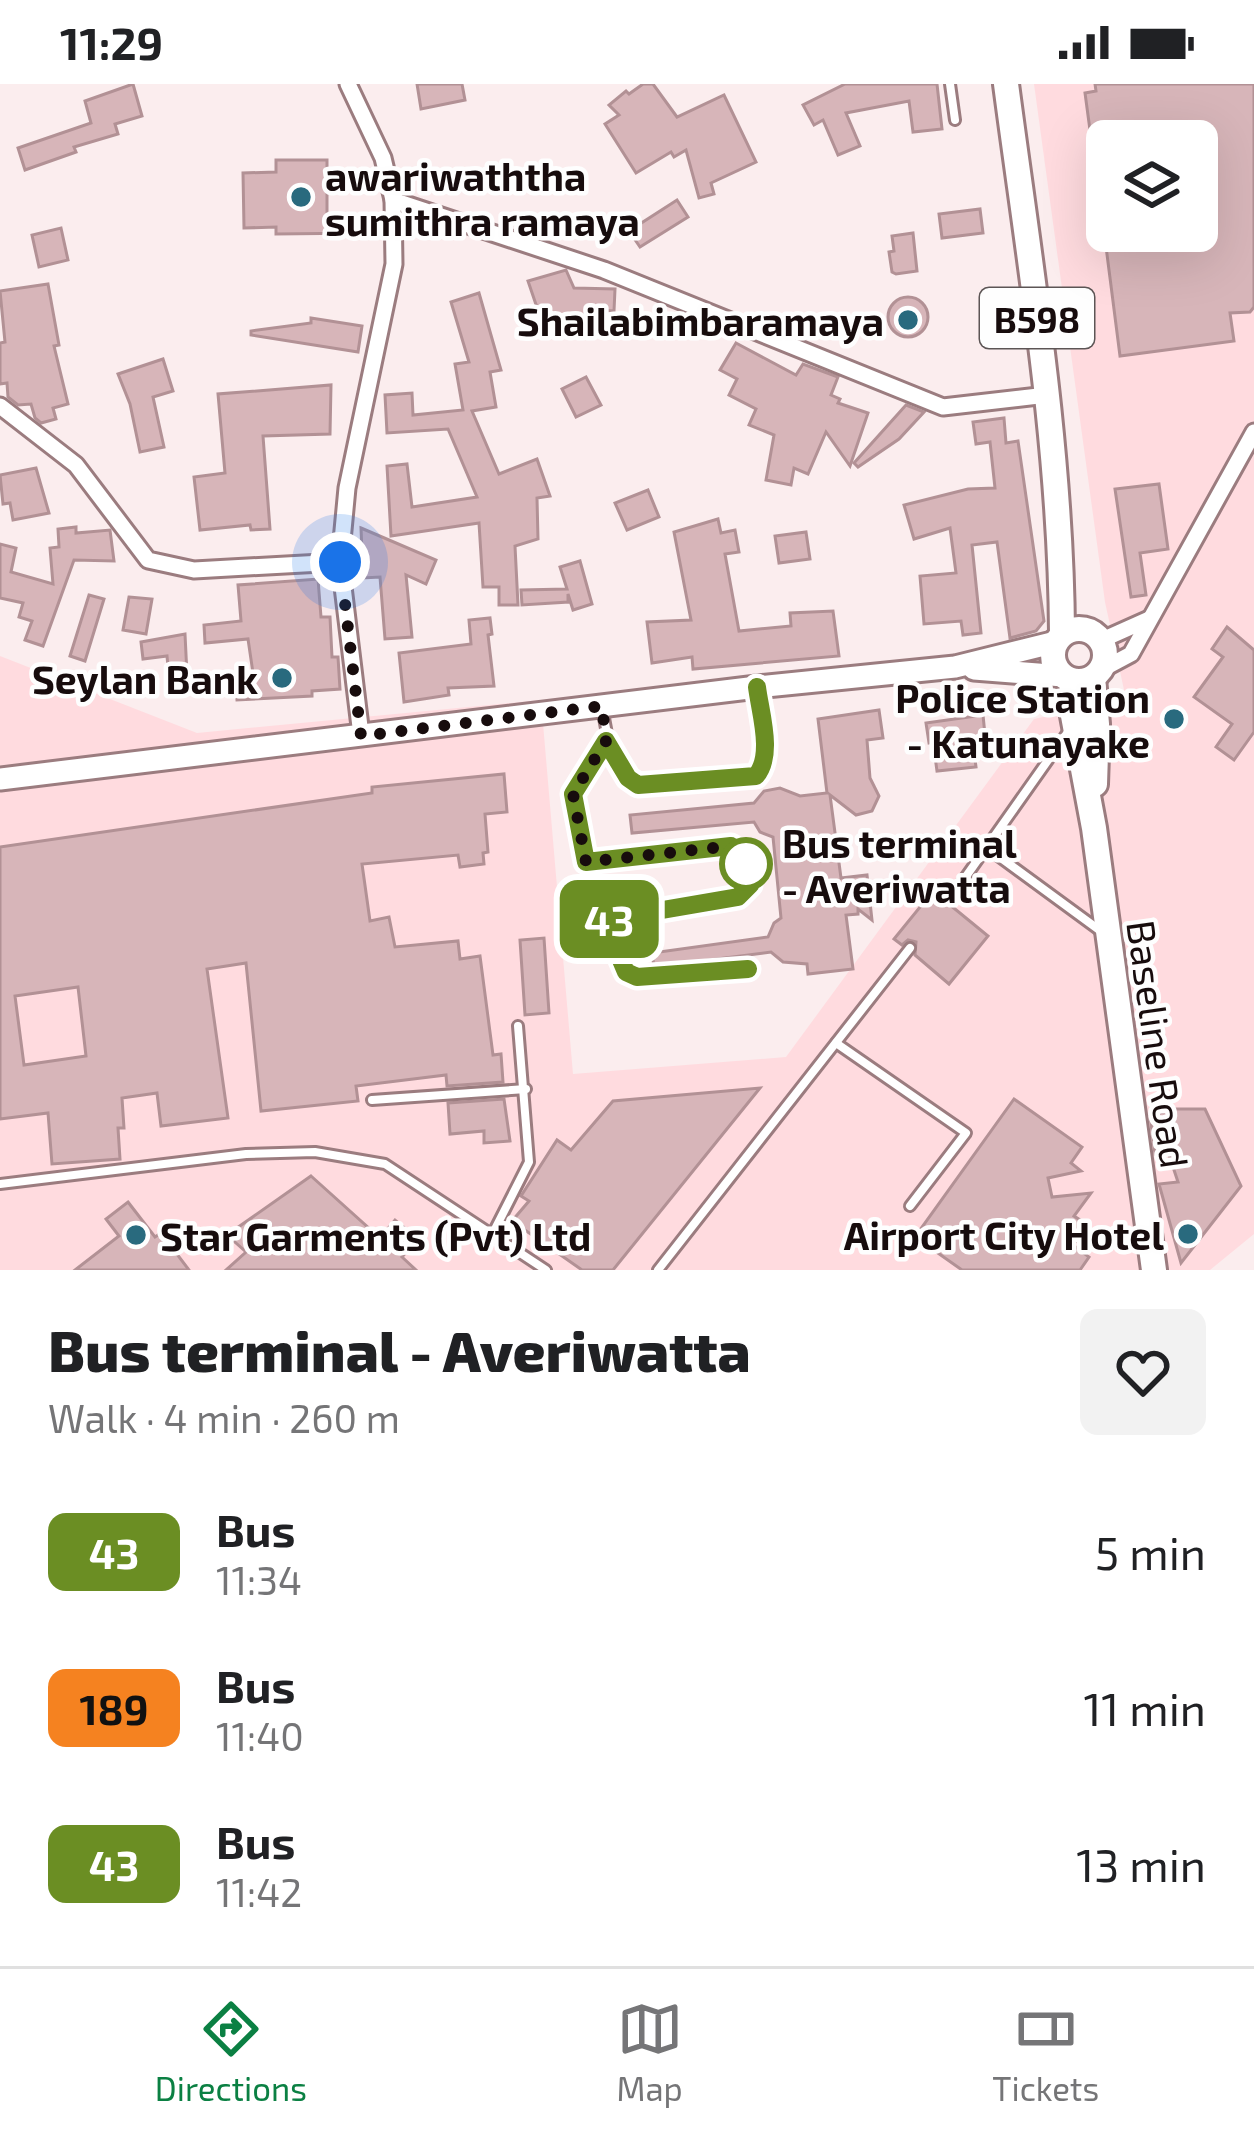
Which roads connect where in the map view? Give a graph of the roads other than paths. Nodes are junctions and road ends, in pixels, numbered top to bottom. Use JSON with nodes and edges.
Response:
{"nodes":[{"id":1,"x":348,"y":84,"type":"edge"},
{"id":2,"x":950,"y":84,"type":"edge"},
{"id":3,"x":1006,"y":84,"type":"edge"},
{"id":4,"x":955,"y":119,"type":"dead end"},
{"id":5,"x":393,"y":200,"type":"junction"},
{"id":6,"x":1047,"y":395,"type":"junction"},
{"id":7,"x":0,"y":406,"type":"edge"},
{"id":8,"x":1254,"y":431,"type":"edge"},
{"id":9,"x":1062,"y":552,"type":"junction"},
{"id":10,"x":340,"y":562,"type":"junction"},
{"id":11,"x":1149,"y":619,"type":"junction"},
{"id":12,"x":1095,"y":635,"type":"junction"},
{"id":13,"x":1059,"y":637,"type":"junction"},
{"id":14,"x":955,"y":667,"type":"junction"},
{"id":15,"x":1083,"y":676,"type":"junction"},
{"id":16,"x":757,"y":687,"type":"junction"},
{"id":17,"x":602,"y":706,"type":"junction"},
{"id":18,"x":1074,"y":723,"type":"junction"},
{"id":19,"x":361,"y":736,"type":"junction"},
{"id":20,"x":606,"y":741,"type":"junction"},
{"id":21,"x":0,"y":778,"type":"edge"},
{"id":22,"x":1094,"y":828,"type":"junction"},
{"id":23,"x":986,"y":847,"type":"junction"},
{"id":24,"x":586,"y":862,"type":"junction"},
{"id":25,"x":955,"y":892,"type":"dead end"},
{"id":26,"x":604,"y":920,"type":"junction"},
{"id":27,"x":1108,"y":936,"type":"junction"},
{"id":28,"x":910,"y":948,"type":"dead end"},
{"id":29,"x":748,"y":969,"type":"dead end"},
{"id":30,"x":518,"y":1026,"type":"dead end"},
{"id":31,"x":836,"y":1042,"type":"junction"},
{"id":32,"x":526,"y":1089,"type":"junction"},
{"id":33,"x":372,"y":1100,"type":"dead end"},
{"id":34,"x":0,"y":1184,"type":"edge"},
{"id":35,"x":910,"y":1206,"type":"dead end"},
{"id":36,"x":493,"y":1233,"type":"junction"},
{"id":37,"x":1156,"y":1263,"type":"edge"},
{"id":38,"x":546,"y":1270,"type":"edge"},
{"id":39,"x":658,"y":1270,"type":"edge"}],
"edges":[{"from":1,"to":5,"type":"street"},
{"from":2,"to":4,"type":"lane"},
{"from":3,"to":6,"type":"main road","number":"B598"},
{"from":5,"to":6,"type":"street"},
{"from":5,"to":10,"type":"street"},
{"from":6,"to":9,"type":"main road","number":"B598"},
{"from":7,"to":10,"type":"street"},
{"from":8,"to":11,"type":"street"},
{"from":9,"to":12,"type":"main road","number":"B598"},
{"from":9,"to":13,"type":"main road","number":"B598"},
{"from":10,"to":19,"type":"street"},
{"from":11,"to":12,"type":"street"},
{"from":11,"to":15,"type":"street"},
{"from":12,"to":13,"type":"main road"},
{"from":12,"to":15,"type":"main road"},
{"from":13,"to":14,"type":"main road"},
{"from":13,"to":15,"type":"main road"},
{"from":14,"to":15,"type":"main road"},
{"from":14,"to":16,"type":"main road"},
{"from":15,"to":18,"type":"main road","name":"Baseline Road"},
{"from":15,"to":22,"type":"main road","name":"Baseline Road"},
{"from":16,"to":17,"type":"main road"},
{"from":16,"to":20,"type":"lane"},
{"from":17,"to":19,"type":"main road"},
{"from":17,"to":20,"type":"lane"},
{"from":18,"to":22,"type":"main road","name":"Baseline Road"},
{"from":18,"to":23,"type":"lane"},
{"from":19,"to":21,"type":"main road"},
{"from":20,"to":24,"type":"lane"},
{"from":22,"to":27,"type":"main road","name":"Baseline Road"},
{"from":23,"to":25,"type":"lane"},
{"from":23,"to":27,"type":"lane"},
{"from":24,"to":26,"type":"lane"},
{"from":24,"to":26,"type":"lane"},
{"from":26,"to":29,"type":"lane"},
{"from":27,"to":37,"type":"main road","name":"Baseline Road"},
{"from":28,"to":31,"type":"lane"},
{"from":30,"to":32,"type":"lane"},
{"from":31,"to":35,"type":"lane"},
{"from":31,"to":39,"type":"lane"},
{"from":32,"to":33,"type":"lane"},
{"from":32,"to":36,"type":"lane"},
{"from":34,"to":36,"type":"lane"},
{"from":36,"to":38,"type":"lane"}]}
